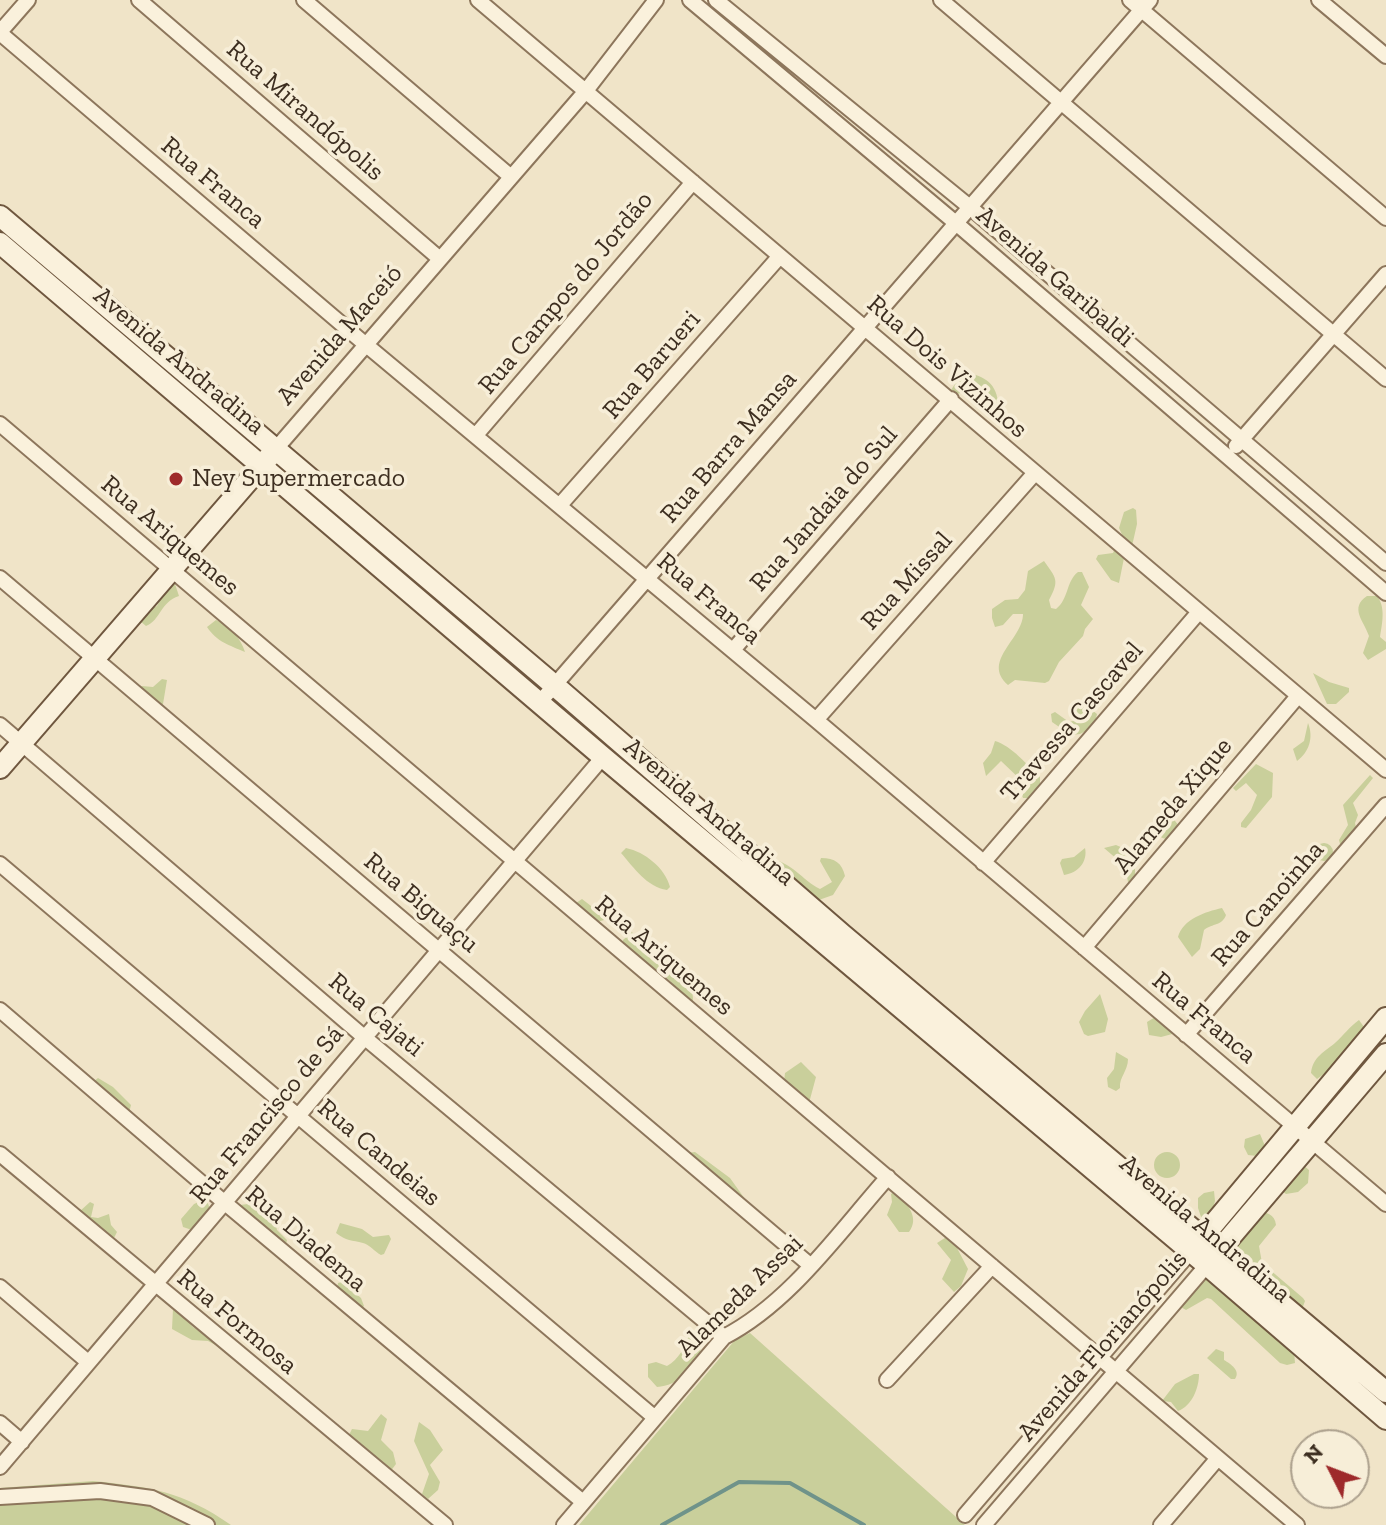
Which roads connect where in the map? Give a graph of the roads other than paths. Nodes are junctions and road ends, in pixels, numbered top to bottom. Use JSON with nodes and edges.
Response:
{"nodes":[{"id":1,"x":28,"y":0,"type":"edge"},
{"id":2,"x":139,"y":0,"type":"edge"},
{"id":3,"x":304,"y":0,"type":"edge"},
{"id":4,"x":478,"y":0,"type":"edge"},
{"id":5,"x":690,"y":0,"type":"edge"},
{"id":6,"x":716,"y":0,"type":"edge"},
{"id":7,"x":941,"y":0,"type":"edge"},
{"id":8,"x":1319,"y":0,"type":"edge"},
{"id":9,"x":657,"y":2,"type":"edge"},
{"id":10,"x":1141,"y":3,"type":"edge"},
{"id":11,"x":0,"y":32,"type":"edge"},
{"id":12,"x":1386,"y":56,"type":"edge"},
{"id":13,"x":585,"y":92,"type":"junction"},
{"id":14,"x":1062,"y":102,"type":"junction"},
{"id":15,"x":510,"y":176,"type":"junction"},
{"id":16,"x":693,"y":182,"type":"junction"},
{"id":17,"x":971,"y":208,"type":"junction"},
{"id":18,"x":0,"y":216,"type":"edge"},
{"id":19,"x":1386,"y":218,"type":"edge"},
{"id":20,"x":957,"y":224,"type":"junction"},
{"id":21,"x":0,"y":243,"type":"edge"},
{"id":22,"x":780,"y":256,"type":"junction"},
{"id":23,"x":440,"y":259,"type":"junction"},
{"id":24,"x":1386,"y":274,"type":"edge"},
{"id":25,"x":864,"y":328,"type":"junction"},
{"id":26,"x":1334,"y":334,"type":"junction"},
{"id":27,"x":365,"y":344,"type":"junction"},
{"id":28,"x":1386,"y":379,"type":"edge"},
{"id":29,"x":951,"y":399,"type":"junction"},
{"id":30,"x":0,"y":424,"type":"edge"},
{"id":31,"x":476,"y":435,"type":"junction"},
{"id":32,"x":1241,"y":439,"type":"junction"},
{"id":33,"x":1228,"y":457,"type":"junction"},
{"id":34,"x":268,"y":458,"type":"junction"},
{"id":35,"x":1034,"y":474,"type":"junction"},
{"id":36,"x":560,"y":505,"type":"junction"},
{"id":37,"x":1386,"y":563,"type":"edge"},
{"id":38,"x":171,"y":568,"type":"junction"},
{"id":39,"x":0,"y":578,"type":"edge"},
{"id":40,"x":646,"y":579,"type":"junction"},
{"id":41,"x":1386,"y":593,"type":"edge"},
{"id":42,"x":1198,"y":613,"type":"junction"},
{"id":43,"x":733,"y":650,"type":"junction"},
{"id":44,"x":93,"y":658,"type":"junction"},
{"id":45,"x":554,"y":685,"type":"junction"},
{"id":46,"x":1298,"y":696,"type":"junction"},
{"id":47,"x":540,"y":702,"type":"junction"},
{"id":48,"x":816,"y":720,"type":"junction"},
{"id":49,"x":0,"y":725,"type":"edge"},
{"id":50,"x":21,"y":743,"type":"junction"},
{"id":51,"x":603,"y":757,"type":"junction"},
{"id":52,"x":0,"y":768,"type":"edge"},
{"id":53,"x":1386,"y":770,"type":"edge"},
{"id":54,"x":1386,"y":805,"type":"edge"},
{"id":55,"x":515,"y":861,"type":"junction"},
{"id":56,"x":983,"y":863,"type":"junction"},
{"id":57,"x":0,"y":864,"type":"edge"},
{"id":58,"x":838,"y":942,"type":"junction"},
{"id":59,"x":1084,"y":948,"type":"junction"},
{"id":60,"x":440,"y":950,"type":"junction"},
{"id":61,"x":0,"y":1010,"type":"edge"},
{"id":62,"x":1386,"y":1018,"type":"edge"},
{"id":63,"x":1186,"y":1035,"type":"junction"},
{"id":64,"x":364,"y":1037,"type":"junction"},
{"id":65,"x":1386,"y":1054,"type":"edge"},
{"id":66,"x":298,"y":1116,"type":"junction"},
{"id":67,"x":1294,"y":1126,"type":"junction"},
{"id":68,"x":1312,"y":1141,"type":"junction"},
{"id":69,"x":0,"y":1154,"type":"edge"},
{"id":70,"x":888,"y":1177,"type":"junction"},
{"id":71,"x":225,"y":1203,"type":"junction"},
{"id":72,"x":1386,"y":1204,"type":"edge"},
{"id":73,"x":1196,"y":1244,"type":"junction"},
{"id":74,"x":1213,"y":1258,"type":"junction"},
{"id":75,"x":810,"y":1265,"type":"junction"},
{"id":76,"x":992,"y":1266,"type":"junction"},
{"id":77,"x":154,"y":1285,"type":"junction"},
{"id":78,"x":0,"y":1287,"type":"edge"},
{"id":79,"x":724,"y":1337,"type":"junction"},
{"id":80,"x":1100,"y":1358,"type":"junction"},
{"id":81,"x":88,"y":1362,"type":"junction"},
{"id":82,"x":1115,"y":1371,"type":"junction"},
{"id":83,"x":887,"y":1380,"type":"dead end"},
{"id":84,"x":1386,"y":1392,"type":"edge"},
{"id":85,"x":654,"y":1417,"type":"junction"},
{"id":86,"x":1386,"y":1419,"type":"edge"},
{"id":87,"x":0,"y":1423,"type":"edge"},
{"id":88,"x":22,"y":1442,"type":"junction"},
{"id":89,"x":1218,"y":1458,"type":"junction"},
{"id":90,"x":0,"y":1467,"type":"edge"},
{"id":91,"x":0,"y":1497,"type":"edge"},
{"id":92,"x":583,"y":1502,"type":"junction"},
{"id":93,"x":965,"y":1515,"type":"dead end"},
{"id":94,"x":207,"y":1525,"type":"edge"},
{"id":95,"x":445,"y":1525,"type":"edge"},
{"id":96,"x":564,"y":1525,"type":"edge"},
{"id":97,"x":984,"y":1525,"type":"edge"},
{"id":98,"x":1161,"y":1525,"type":"edge"},
{"id":99,"x":1297,"y":1525,"type":"edge"}],
"edges":[{"from":1,"to":11,"type":"street"},
{"from":2,"to":23,"type":"street","name":"Rua Mirandópolis"},
{"from":3,"to":15,"type":"street"},
{"from":4,"to":13,"type":"street","name":"Rua Dois Vizinhos"},
{"from":5,"to":20,"type":"street","name":"Avenida Garibaldi"},
{"from":6,"to":17,"type":"street","name":"Avenida Garibaldi"},
{"from":7,"to":14,"type":"street"},
{"from":8,"to":12,"type":"street"},
{"from":9,"to":13,"type":"street","name":"Avenida Maceió"},
{"from":10,"to":14,"type":"street"},
{"from":10,"to":19,"type":"street"},
{"from":11,"to":27,"type":"street","name":"Rua Franca"},
{"from":13,"to":15,"type":"street","name":"Avenida Maceió"},
{"from":13,"to":16,"type":"street","name":"Rua Dois Vizinhos"},
{"from":14,"to":17,"type":"street"},
{"from":14,"to":26,"type":"street"},
{"from":15,"to":23,"type":"street","name":"Avenida Maceió"},
{"from":16,"to":22,"type":"street","name":"Rua Dois Vizinhos"},
{"from":16,"to":31,"type":"street","name":"Rua Campos do Jordão"},
{"from":17,"to":20,"type":"street","name":"Rua Barra Mansa"},
{"from":17,"to":32,"type":"street","name":"Avenida Garibaldi"},
{"from":18,"to":34,"type":"main road","name":"Avenida Andradina"},
{"from":20,"to":25,"type":"street","name":"Rua Barra Mansa"},
{"from":20,"to":33,"type":"street","name":"Avenida Garibaldi"},
{"from":21,"to":34,"type":"main road","name":"Avenida Andradina"},
{"from":22,"to":25,"type":"street","name":"Rua Dois Vizinhos"},
{"from":22,"to":36,"type":"street","name":"Rua Barueri"},
{"from":23,"to":27,"type":"street","name":"Avenida Maceió"},
{"from":24,"to":26,"type":"street"},
{"from":25,"to":29,"type":"street","name":"Rua Dois Vizinhos"},
{"from":25,"to":40,"type":"street","name":"Rua Barra Mansa"},
{"from":26,"to":28,"type":"street"},
{"from":26,"to":32,"type":"street"},
{"from":27,"to":31,"type":"street","name":"Rua Franca"},
{"from":27,"to":34,"type":"street","name":"Avenida Maceió"},
{"from":29,"to":35,"type":"street","name":"Rua Dois Vizinhos"},
{"from":29,"to":43,"type":"street","name":"Rua Jandaia do Sul"},
{"from":30,"to":38,"type":"street","name":"Rua Ariquemes"},
{"from":31,"to":36,"type":"street","name":"Rua Franca"},
{"from":32,"to":33,"type":"street"},
{"from":32,"to":37,"type":"street","name":"Avenida Garibaldi"},
{"from":33,"to":41,"type":"street","name":"Avenida Garibaldi"},
{"from":34,"to":38,"type":"main road","name":"Avenida Maceió"},
{"from":34,"to":45,"type":"main road","name":"Avenida Andradina"},
{"from":34,"to":47,"type":"main road","name":"Avenida Andradina"},
{"from":35,"to":42,"type":"street","name":"Rua Dois Vizinhos"},
{"from":35,"to":48,"type":"street","name":"Rua Missal"},
{"from":36,"to":40,"type":"street","name":"Rua Franca"},
{"from":38,"to":44,"type":"main road","name":"Avenida Maceió"},
{"from":38,"to":55,"type":"street","name":"Rua Ariquemes"},
{"from":39,"to":44,"type":"street","name":"Rua Biguaçu"},
{"from":40,"to":43,"type":"street","name":"Rua Franca"},
{"from":40,"to":45,"type":"street","name":"Rua Barra Mansa"},
{"from":42,"to":46,"type":"street","name":"Rua Dois Vizinhos"},
{"from":42,"to":56,"type":"street","name":"Travessa Cascavel"},
{"from":43,"to":48,"type":"street","name":"Rua Franca"},
{"from":44,"to":50,"type":"main road","name":"Avenida Maceió"},
{"from":44,"to":60,"type":"street","name":"Rua Biguaçu"},
{"from":45,"to":47,"type":"street","name":"Rua Barra Mansa"},
{"from":45,"to":58,"type":"main road","name":"Avenida Andradina"},
{"from":46,"to":53,"type":"street","name":"Rua Dois Vizinhos"},
{"from":46,"to":59,"type":"street","name":"Alameda Xique"},
{"from":47,"to":51,"type":"main road","name":"Avenida Andradina"},
{"from":48,"to":56,"type":"street","name":"Rua Franca"},
{"from":49,"to":50,"type":"street","name":"Rua Cajati"},
{"from":50,"to":52,"type":"main road","name":"Avenida Maceió"},
{"from":50,"to":64,"type":"street","name":"Rua Cajati"},
{"from":51,"to":55,"type":"street","name":"Rua Francisco de Sá"},
{"from":51,"to":58,"type":"main road","name":"Avenida Andradina"},
{"from":54,"to":63,"type":"street","name":"Rua Canoinha"},
{"from":55,"to":60,"type":"street","name":"Rua Francisco de Sá"},
{"from":55,"to":70,"type":"street","name":"Rua Ariquemes"},
{"from":56,"to":59,"type":"street","name":"Rua Franca"},
{"from":57,"to":66,"type":"street","name":"Rua Candeias"},
{"from":58,"to":73,"type":"main road","name":"Avenida Andradina"},
{"from":59,"to":63,"type":"street","name":"Rua Franca"},
{"from":60,"to":64,"type":"street","name":"Rua Francisco de Sá"},
{"from":60,"to":75,"type":"street","name":"Rua Biguaçu"},
{"from":61,"to":71,"type":"street","name":"Rua Diadema"},
{"from":62,"to":67,"type":"main road"},
{"from":63,"to":67,"type":"street","name":"Rua Franca"},
{"from":64,"to":66,"type":"street","name":"Rua Francisco de Sá"},
{"from":64,"to":79,"type":"street","name":"Rua Cajati"},
{"from":65,"to":68,"type":"main road","name":"Avenida Florianópolis"},
{"from":66,"to":71,"type":"street","name":"Rua Francisco de Sá"},
{"from":66,"to":85,"type":"street","name":"Rua Candeias"},
{"from":67,"to":68,"type":"street","name":"Rua Franca"},
{"from":67,"to":73,"type":"main road"},
{"from":68,"to":72,"type":"street","name":"Rua Franca"},
{"from":68,"to":74,"type":"main road","name":"Avenida Florianópolis"},
{"from":69,"to":77,"type":"street","name":"Rua Formosa"},
{"from":70,"to":75,"type":"street","name":"Alameda Assai"},
{"from":70,"to":76,"type":"street","name":"Rua Ariquemes"},
{"from":71,"to":77,"type":"street","name":"Rua Francisco de Sá"},
{"from":71,"to":92,"type":"street","name":"Rua Diadema"},
{"from":73,"to":74,"type":"main road","name":"Avenida Andradina"},
{"from":73,"to":80,"type":"street","name":"Avenida Florianópolis"},
{"from":74,"to":82,"type":"street","name":"Avenida Florianópolis"},
{"from":74,"to":84,"type":"main road","name":"Avenida Andradina"},
{"from":74,"to":86,"type":"main road","name":"Avenida Andradina"},
{"from":75,"to":79,"type":"street","name":"Alameda Assai"},
{"from":76,"to":80,"type":"street","name":"Rua Ariquemes"},
{"from":76,"to":83,"type":"street"},
{"from":77,"to":81,"type":"street","name":"Rua Francisco de Sá"},
{"from":77,"to":95,"type":"street","name":"Rua Formosa"},
{"from":78,"to":81,"type":"street"},
{"from":79,"to":85,"type":"street","name":"Alameda Assai"},
{"from":80,"to":82,"type":"street","name":"Rua Ariquemes"},
{"from":80,"to":93,"type":"street","name":"Avenida Florianópolis"},
{"from":81,"to":88,"type":"street","name":"Rua Francisco de Sá"},
{"from":82,"to":89,"type":"street","name":"Rua Ariquemes"},
{"from":82,"to":97,"type":"street","name":"Avenida Florianópolis"},
{"from":85,"to":92,"type":"street","name":"Alameda Assai"},
{"from":87,"to":88,"type":"street"},
{"from":88,"to":90,"type":"street","name":"Rua Francisco de Sá"},
{"from":89,"to":98,"type":"street"},
{"from":89,"to":99,"type":"street","name":"Rua Ariquemes"},
{"from":91,"to":94,"type":"street"},
{"from":92,"to":96,"type":"street","name":"Alameda Assai"}]}
